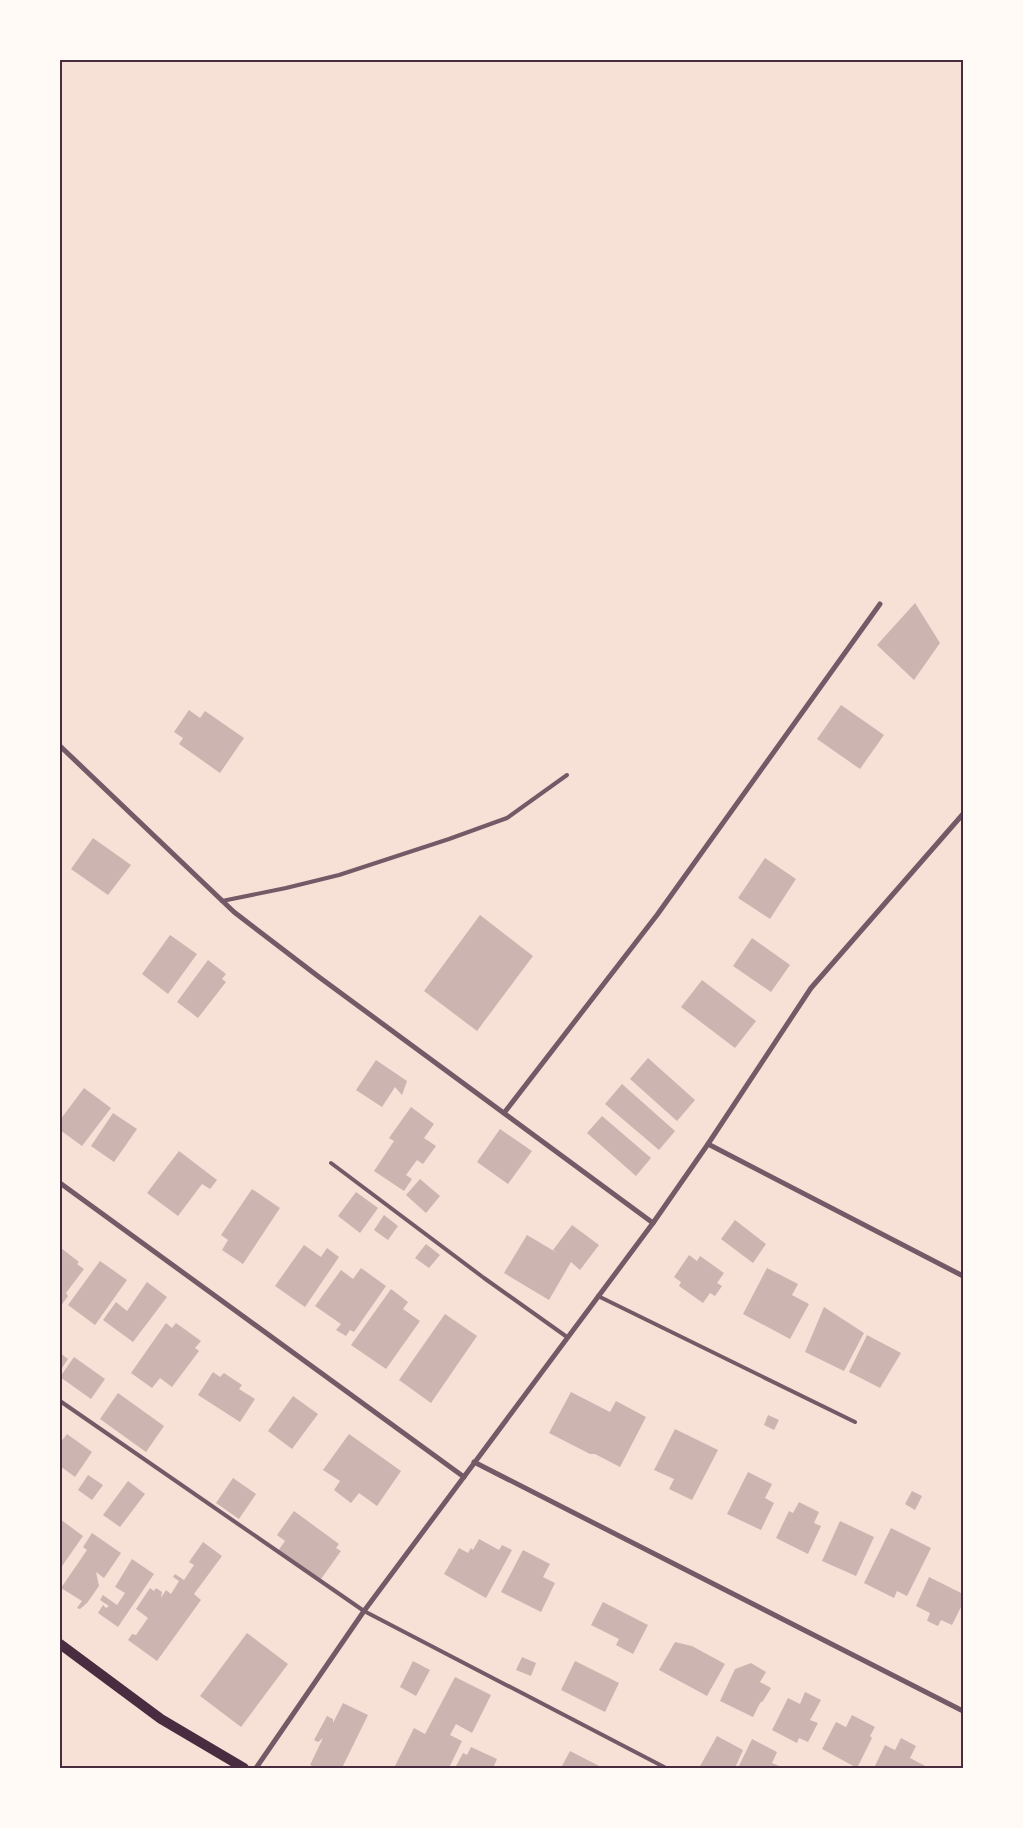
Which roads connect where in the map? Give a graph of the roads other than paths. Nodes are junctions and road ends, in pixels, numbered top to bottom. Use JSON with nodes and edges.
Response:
{"nodes":[{"id":1,"x":880,"y":604,"type":"dead end"},
{"id":2,"x":60,"y":746,"type":"edge"},
{"id":3,"x":567,"y":775,"type":"dead end"},
{"id":4,"x":963,"y":814,"type":"edge"},
{"id":5,"x":222,"y":901,"type":"junction"},
{"id":6,"x":504,"y":1113,"type":"junction"},
{"id":7,"x":708,"y":1144,"type":"junction"},
{"id":8,"x":331,"y":1163,"type":"dead end"},
{"id":9,"x":60,"y":1183,"type":"edge"},
{"id":10,"x":653,"y":1223,"type":"junction"},
{"id":11,"x":963,"y":1276,"type":"edge"},
{"id":12,"x":598,"y":1296,"type":"junction"},
{"id":13,"x":567,"y":1337,"type":"junction"},
{"id":14,"x":60,"y":1401,"type":"edge"},
{"id":15,"x":856,"y":1422,"type":"dead end"},
{"id":16,"x":474,"y":1462,"type":"junction"},
{"id":17,"x":464,"y":1477,"type":"junction"},
{"id":18,"x":364,"y":1611,"type":"junction"},
{"id":19,"x":60,"y":1644,"type":"edge"},
{"id":20,"x":963,"y":1711,"type":"edge"},
{"id":21,"x":244,"y":1768,"type":"edge"},
{"id":22,"x":256,"y":1768,"type":"edge"},
{"id":23,"x":666,"y":1768,"type":"edge"}],
"edges":[{"from":1,"to":6,"type":"street"},
{"from":2,"to":5,"type":"street"},
{"from":3,"to":5,"type":"lane"},
{"from":4,"to":7,"type":"street"},
{"from":5,"to":6,"type":"street"},
{"from":6,"to":10,"type":"street"},
{"from":7,"to":10,"type":"street"},
{"from":7,"to":11,"type":"street"},
{"from":8,"to":13,"type":"lane"},
{"from":9,"to":17,"type":"street"},
{"from":10,"to":12,"type":"street"},
{"from":12,"to":13,"type":"street"},
{"from":12,"to":15,"type":"lane"},
{"from":13,"to":16,"type":"street"},
{"from":14,"to":18,"type":"lane"},
{"from":16,"to":17,"type":"street"},
{"from":16,"to":20,"type":"street"},
{"from":17,"to":18,"type":"street"},
{"from":18,"to":22,"type":"street"},
{"from":18,"to":23,"type":"lane"},
{"from":19,"to":21,"type":"main road"}]}
